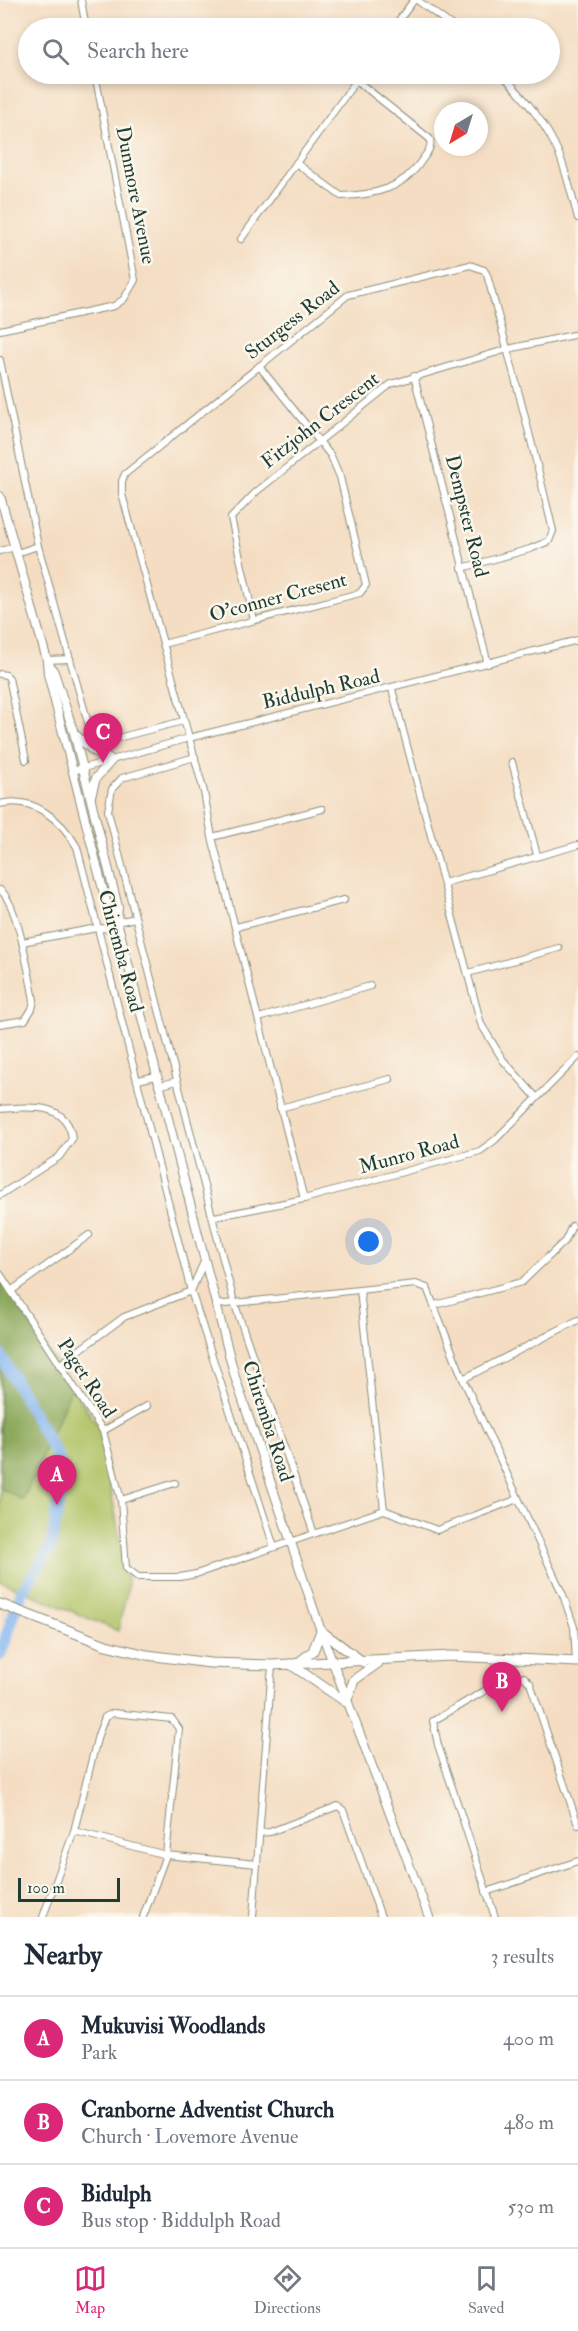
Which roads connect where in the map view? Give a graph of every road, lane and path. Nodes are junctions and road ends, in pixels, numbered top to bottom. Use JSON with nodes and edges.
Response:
{"nodes":[{"id":1,"x":81,"y":0,"type":"edge"},
{"id":2,"x":416,"y":0,"type":"edge"},
{"id":3,"x":84,"y":18,"type":"edge"},
{"id":4,"x":401,"y":18,"type":"edge"},
{"id":5,"x":441,"y":18,"type":"edge"},
{"id":6,"x":98,"y":84,"type":"edge"},
{"id":7,"x":353,"y":84,"type":"edge"},
{"id":8,"x":361,"y":84,"type":"edge"},
{"id":9,"x":510,"y":84,"type":"edge"},
{"id":10,"x":296,"y":163,"type":"junction"},
{"id":11,"x":578,"y":218,"type":"edge"},
{"id":12,"x":241,"y":239,"type":"dead end"},
{"id":13,"x":0,"y":330,"type":"edge"},
{"id":14,"x":578,"y":334,"type":"edge"},
{"id":15,"x":508,"y":349,"type":"junction"},
{"id":16,"x":0,"y":360,"type":"edge"},
{"id":17,"x":259,"y":366,"type":"junction"},
{"id":18,"x":414,"y":376,"type":"junction"},
{"id":19,"x":321,"y":442,"type":"junction"},
{"id":20,"x":0,"y":496,"type":"edge"},
{"id":21,"x":39,"y":546,"type":"junction"},
{"id":22,"x":0,"y":550,"type":"edge"},
{"id":23,"x":16,"y":550,"type":"junction"},
{"id":24,"x":462,"y":568,"type":"junction"},
{"id":25,"x":254,"y":620,"type":"junction"},
{"id":26,"x":578,"y":640,"type":"edge"},
{"id":27,"x":163,"y":644,"type":"junction"},
{"id":28,"x":70,"y":658,"type":"junction"},
{"id":29,"x":47,"y":660,"type":"junction"},
{"id":30,"x":488,"y":664,"type":"junction"},
{"id":31,"x":0,"y":674,"type":"edge"},
{"id":32,"x":392,"y":689,"type":"junction"},
{"id":33,"x":183,"y":721,"type":"junction"},
{"id":34,"x":74,"y":734,"type":"junction"},
{"id":35,"x":189,"y":738,"type":"junction"},
{"id":36,"x":195,"y":757,"type":"junction"},
{"id":37,"x":26,"y":760,"type":"dead end"},
{"id":38,"x":112,"y":760,"type":"junction"},
{"id":39,"x":512,"y":762,"type":"dead end"},
{"id":40,"x":83,"y":768,"type":"junction"},
{"id":41,"x":73,"y":771,"type":"junction"},
{"id":42,"x":91,"y":797,"type":"junction"},
{"id":43,"x":0,"y":804,"type":"edge"},
{"id":44,"x":322,"y":809,"type":"dead end"},
{"id":45,"x":212,"y":837,"type":"junction"},
{"id":46,"x":578,"y":844,"type":"edge"},
{"id":47,"x":537,"y":855,"type":"junction"},
{"id":48,"x":444,"y":883,"type":"junction"},
{"id":49,"x":0,"y":890,"type":"edge"},
{"id":50,"x":344,"y":900,"type":"dead end"},
{"id":51,"x":135,"y":918,"type":"junction"},
{"id":52,"x":118,"y":925,"type":"junction"},
{"id":53,"x":236,"y":927,"type":"junction"},
{"id":54,"x":97,"y":928,"type":"junction"},
{"id":55,"x":22,"y":942,"type":"junction"},
{"id":56,"x":559,"y":948,"type":"dead end"},
{"id":57,"x":468,"y":973,"type":"junction"},
{"id":58,"x":370,"y":986,"type":"dead end"},
{"id":59,"x":259,"y":1018,"type":"junction"},
{"id":60,"x":0,"y":1024,"type":"edge"},
{"id":61,"x":578,"y":1057,"type":"edge"},
{"id":62,"x":156,"y":1076,"type":"junction"},
{"id":63,"x":390,"y":1079,"type":"dead end"},
{"id":64,"x":138,"y":1080,"type":"junction"},
{"id":65,"x":177,"y":1081,"type":"junction"},
{"id":66,"x":158,"y":1086,"type":"junction"},
{"id":67,"x":537,"y":1097,"type":"junction"},
{"id":68,"x":280,"y":1108,"type":"junction"},
{"id":69,"x":0,"y":1109,"type":"edge"},
{"id":70,"x":0,"y":1196,"type":"edge"},
{"id":71,"x":304,"y":1199,"type":"junction"},
{"id":72,"x":214,"y":1217,"type":"junction"},
{"id":73,"x":572,"y":1226,"type":"dead end"},
{"id":74,"x":89,"y":1235,"type":"dead end"},
{"id":75,"x":203,"y":1264,"type":"junction"},
{"id":76,"x":0,"y":1274,"type":"edge"},
{"id":77,"x":360,"y":1290,"type":"junction"},
{"id":78,"x":11,"y":1291,"type":"junction"},
{"id":79,"x":191,"y":1292,"type":"junction"},
{"id":80,"x":234,"y":1302,"type":"junction"},
{"id":81,"x":215,"y":1305,"type":"junction"},
{"id":82,"x":435,"y":1305,"type":"junction"},
{"id":83,"x":578,"y":1320,"type":"edge"},
{"id":84,"x":59,"y":1365,"type":"junction"},
{"id":85,"x":463,"y":1379,"type":"junction"},
{"id":86,"x":147,"y":1406,"type":"dead end"},
{"id":87,"x":102,"y":1431,"type":"junction"},
{"id":88,"x":175,"y":1483,"type":"dead end"},
{"id":89,"x":518,"y":1499,"type":"junction"},
{"id":90,"x":121,"y":1500,"type":"junction"},
{"id":91,"x":384,"y":1510,"type":"junction"},
{"id":92,"x":314,"y":1534,"type":"junction"},
{"id":93,"x":291,"y":1542,"type":"junction"},
{"id":94,"x":274,"y":1547,"type":"junction"},
{"id":95,"x":1,"y":1604,"type":"edge"},
{"id":96,"x":576,"y":1626,"type":"edge"},
{"id":97,"x":321,"y":1631,"type":"junction"},
{"id":98,"x":381,"y":1661,"type":"junction"},
{"id":99,"x":363,"y":1662,"type":"junction"},
{"id":100,"x":577,"y":1662,"type":"edge"},
{"id":101,"x":332,"y":1663,"type":"junction"},
{"id":102,"x":294,"y":1664,"type":"junction"},
{"id":103,"x":272,"y":1665,"type":"junction"},
{"id":104,"x":346,"y":1702,"type":"junction"},
{"id":105,"x":576,"y":1813,"type":"edge"},
{"id":106,"x":578,"y":1825,"type":"edge"},
{"id":107,"x":74,"y":1831,"type":"junction"},
{"id":108,"x":260,"y":1833,"type":"junction"},
{"id":109,"x":166,"y":1855,"type":"junction"},
{"id":110,"x":578,"y":1861,"type":"edge"},
{"id":111,"x":257,"y":1864,"type":"junction"},
{"id":112,"x":486,"y":1892,"type":"junction"},
{"id":113,"x":43,"y":1917,"type":"edge"},
{"id":114,"x":143,"y":1917,"type":"edge"},
{"id":115,"x":253,"y":1917,"type":"edge"},
{"id":116,"x":381,"y":1917,"type":"edge"},
{"id":117,"x":429,"y":1917,"type":"edge"},
{"id":118,"x":495,"y":1917,"type":"edge"}],
"edges":[{"from":1,"to":3,"type":"street"},
{"from":2,"to":4,"type":"street"},
{"from":2,"to":5,"type":"street"},
{"from":6,"to":13,"type":"street","name":"Dunmore Avenue"},
{"from":7,"to":10,"type":"street"},
{"from":8,"to":10,"type":"street"},
{"from":9,"to":11,"type":"street"},
{"from":10,"to":12,"type":"street"},
{"from":14,"to":15,"type":"street","name":"Fitzjohn Crescent"},
{"from":15,"to":17,"type":"street","name":"Sturgess Road"},
{"from":15,"to":18,"type":"street","name":"Fitzjohn Crescent"},
{"from":15,"to":24,"type":"street","name":"Sturgess Road"},
{"from":16,"to":21,"type":"street"},
{"from":17,"to":19,"type":"street","name":"O'conner Cresent"},
{"from":17,"to":27,"type":"street","name":"Sturgess Road"},
{"from":18,"to":19,"type":"street","name":"Fitzjohn Crescent"},
{"from":18,"to":24,"type":"street","name":"Dempster Road"},
{"from":19,"to":25,"type":"street","name":"Fitzjohn Crescent"},
{"from":19,"to":25,"type":"street","name":"O'conner Cresent"},
{"from":20,"to":23,"type":"main road","name":"Chiremba Road"},
{"from":21,"to":23,"type":"street"},
{"from":21,"to":28,"type":"street"},
{"from":22,"to":23,"type":"street"},
{"from":23,"to":29,"type":"main road","name":"Chiremba Road"},
{"from":24,"to":30,"type":"street","name":"Dempster Road"},
{"from":25,"to":27,"type":"street","name":"O'conner Cresent"},
{"from":26,"to":30,"type":"street","name":"Biddulph Road"},
{"from":27,"to":33,"type":"street","name":"Sturgess Road"},
{"from":28,"to":29,"type":"street"},
{"from":28,"to":33,"type":"street"},
{"from":29,"to":34,"type":"main road","name":"Chiremba Road"},
{"from":29,"to":41,"type":"main road","name":"Chiremba Road"},
{"from":30,"to":32,"type":"street","name":"Biddulph Road"},
{"from":31,"to":37,"type":"street"},
{"from":32,"to":35,"type":"street","name":"Biddulph Road"},
{"from":32,"to":48,"type":"street"},
{"from":33,"to":35,"type":"street","name":"Sturgess Road"},
{"from":34,"to":38,"type":"main road"},
{"from":34,"to":40,"type":"main road","name":"Chiremba Road"},
{"from":35,"to":36,"type":"street","name":"Sturgess Road"},
{"from":35,"to":38,"type":"street","name":"Biddulph Road"},
{"from":36,"to":45,"type":"street","name":"Sturgess Road"},
{"from":36,"to":51,"type":"street"},
{"from":38,"to":40,"type":"street","name":"Biddulph Road"},
{"from":38,"to":42,"type":"main road"},
{"from":39,"to":47,"type":"street"},
{"from":40,"to":41,"type":"street","name":"Biddulph Road"},
{"from":40,"to":42,"type":"main road","name":"Chiremba Road"},
{"from":41,"to":52,"type":"main road","name":"Chiremba Road"},
{"from":42,"to":52,"type":"main road","name":"Chiremba Road"},
{"from":43,"to":54,"type":"street","name":"Chiremba Road"},
{"from":44,"to":45,"type":"street"},
{"from":45,"to":53,"type":"street","name":"Sturgess Road"},
{"from":46,"to":47,"type":"street"},
{"from":47,"to":48,"type":"street"},
{"from":48,"to":57,"type":"street"},
{"from":49,"to":55,"type":"street"},
{"from":50,"to":53,"type":"street"},
{"from":51,"to":52,"type":"street"},
{"from":51,"to":65,"type":"street"},
{"from":52,"to":54,"type":"street"},
{"from":52,"to":62,"type":"main road","name":"Chiremba Road"},
{"from":53,"to":59,"type":"street","name":"Sturgess Road"},
{"from":54,"to":55,"type":"street"},
{"from":54,"to":64,"type":"street","name":"Chiremba Road"},
{"from":55,"to":60,"type":"street"},
{"from":56,"to":57,"type":"street"},
{"from":57,"to":67,"type":"street"},
{"from":58,"to":59,"type":"street"},
{"from":59,"to":68,"type":"street","name":"Sturgess Road"},
{"from":61,"to":67,"type":"street","name":"Munro Road"},
{"from":62,"to":64,"type":"street"},
{"from":62,"to":66,"type":"main road","name":"Chiremba Road"},
{"from":63,"to":68,"type":"street"},
{"from":64,"to":79,"type":"street","name":"Chiremba Road"},
{"from":65,"to":66,"type":"street"},
{"from":65,"to":72,"type":"street"},
{"from":66,"to":75,"type":"main road","name":"Chiremba Road"},
{"from":67,"to":71,"type":"street","name":"Munro Road"},
{"from":68,"to":71,"type":"street","name":"Sturgess Road"},
{"from":69,"to":70,"type":"street"},
{"from":71,"to":72,"type":"street","name":"Munro Road"},
{"from":72,"to":80,"type":"street"},
{"from":73,"to":82,"type":"street"},
{"from":74,"to":78,"type":"street"},
{"from":75,"to":79,"type":"street"},
{"from":75,"to":81,"type":"main road","name":"Chiremba Road"},
{"from":76,"to":78,"type":"street","name":"Paget Road"},
{"from":77,"to":80,"type":"street"},
{"from":77,"to":82,"type":"street"},
{"from":77,"to":91,"type":"street"},
{"from":78,"to":84,"type":"street","name":"Paget Road"},
{"from":79,"to":84,"type":"street"},
{"from":79,"to":94,"type":"street","name":"Chiremba Road"},
{"from":80,"to":81,"type":"street"},
{"from":80,"to":92,"type":"street"},
{"from":81,"to":93,"type":"main road","name":"Chiremba Road"},
{"from":82,"to":85,"type":"street"},
{"from":83,"to":85,"type":"street"},
{"from":84,"to":87,"type":"street","name":"Paget Road"},
{"from":85,"to":89,"type":"street"},
{"from":86,"to":87,"type":"street"},
{"from":87,"to":90,"type":"street","name":"Paget Road"},
{"from":88,"to":90,"type":"street"},
{"from":89,"to":91,"type":"street"},
{"from":89,"to":96,"type":"street"},
{"from":90,"to":94,"type":"street","name":"Paget Road"},
{"from":91,"to":92,"type":"street"},
{"from":92,"to":93,"type":"street"},
{"from":93,"to":94,"type":"street"},
{"from":93,"to":97,"type":"main road","name":"Chiremba Road"},
{"from":95,"to":103,"type":"main road"},
{"from":96,"to":100,"type":"street"},
{"from":97,"to":99,"type":"main road"},
{"from":97,"to":101,"type":"main road","name":"Chiremba Road"},
{"from":97,"to":102,"type":"main road"},
{"from":98,"to":99,"type":"main road"},
{"from":98,"to":100,"type":"main road"},
{"from":98,"to":104,"type":"main road"},
{"from":99,"to":101,"type":"main road"},
{"from":101,"to":102,"type":"main road"},
{"from":101,"to":104,"type":"main road","name":"Chiremba Road"},
{"from":102,"to":103,"type":"main road"},
{"from":102,"to":104,"type":"main road"},
{"from":103,"to":108,"type":"street"},
{"from":104,"to":117,"type":"main road","name":"Chiremba Road"},
{"from":105,"to":106,"type":"street"},
{"from":105,"to":112,"type":"street"},
{"from":107,"to":109,"type":"street"},
{"from":107,"to":109,"type":"street"},
{"from":107,"to":113,"type":"street"},
{"from":108,"to":111,"type":"street"},
{"from":108,"to":116,"type":"street"},
{"from":109,"to":111,"type":"street"},
{"from":109,"to":114,"type":"street"},
{"from":110,"to":112,"type":"street"},
{"from":111,"to":115,"type":"street"},
{"from":112,"to":118,"type":"street"}]}
